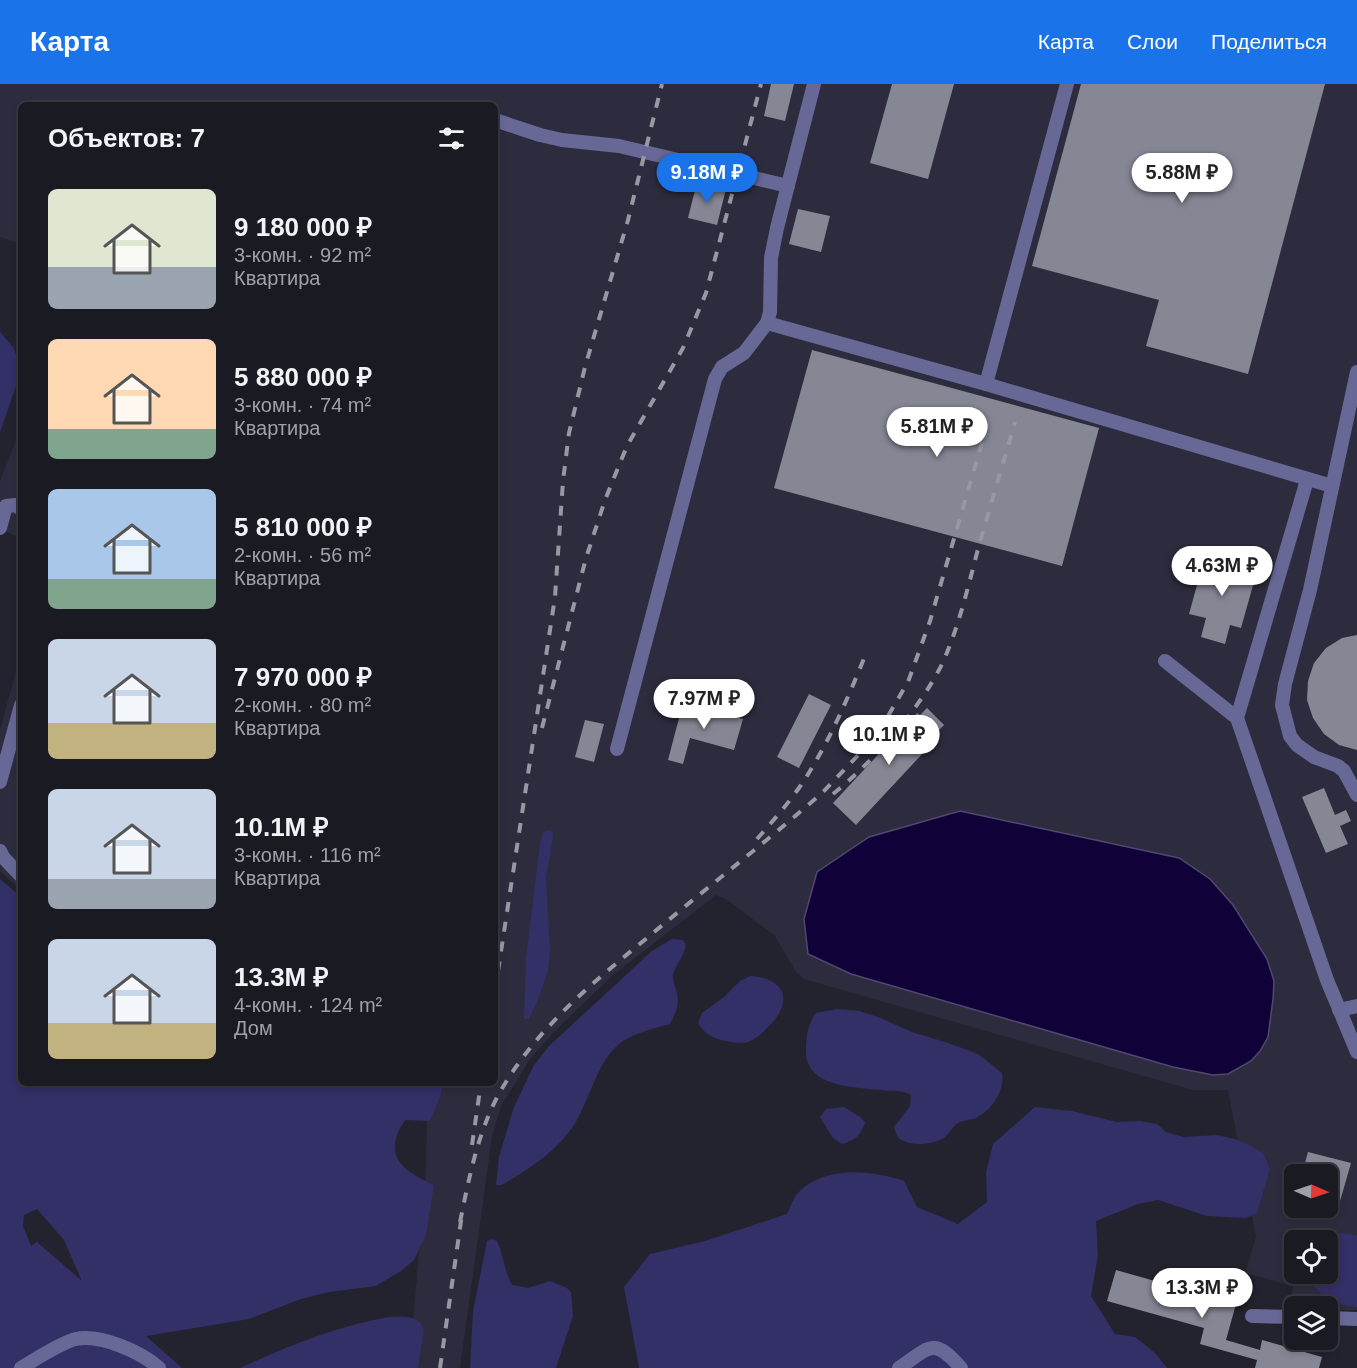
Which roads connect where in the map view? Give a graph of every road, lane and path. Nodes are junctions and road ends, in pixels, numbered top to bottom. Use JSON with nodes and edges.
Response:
{"nodes":[{"id":1,"x":814,"y":84,"type":"edge"},
{"id":2,"x":1067,"y":84,"type":"edge"},
{"id":3,"x":498,"y":121,"type":"edge"},
{"id":4,"x":788,"y":186,"type":"junction"},
{"id":5,"x":767,"y":323,"type":"junction"},
{"id":6,"x":1357,"y":372,"type":"edge"},
{"id":7,"x":986,"y":384,"type":"junction"},
{"id":8,"x":1307,"y":480,"type":"junction"},
{"id":9,"x":1332,"y":486,"type":"junction"},
{"id":10,"x":18,"y":508,"type":"edge"},
{"id":11,"x":0,"y":528,"type":"edge"},
{"id":12,"x":1165,"y":661,"type":"dead end"},
{"id":13,"x":18,"y":715,"type":"edge"},
{"id":14,"x":1237,"y":718,"type":"junction"},
{"id":15,"x":617,"y":748,"type":"dead end"},
{"id":16,"x":1,"y":773,"type":"edge"},
{"id":17,"x":1357,"y":795,"type":"edge"},
{"id":18,"x":0,"y":851,"type":"edge"},
{"id":19,"x":18,"y":873,"type":"edge"},
{"id":20,"x":1357,"y":1006,"type":"edge"},
{"id":21,"x":1339,"y":1010,"type":"junction"},
{"id":22,"x":1357,"y":1052,"type":"edge"},
{"id":23,"x":1252,"y":1316,"type":"dead end"},
{"id":24,"x":1284,"y":1317,"type":"edge"},
{"id":25,"x":1338,"y":1318,"type":"edge"},
{"id":26,"x":1357,"y":1319,"type":"edge"},
{"id":27,"x":21,"y":1368,"type":"edge"},
{"id":28,"x":159,"y":1368,"type":"edge"},
{"id":29,"x":899,"y":1368,"type":"edge"},
{"id":30,"x":961,"y":1368,"type":"edge"}],
"edges":[{"from":1,"to":4,"type":"lane"},
{"from":2,"to":7,"type":"lane"},
{"from":3,"to":4,"type":"lane"},
{"from":4,"to":5,"type":"lane"},
{"from":5,"to":7,"type":"lane"},
{"from":5,"to":15,"type":"lane"},
{"from":6,"to":9,"type":"lane"},
{"from":7,"to":8,"type":"lane"},
{"from":8,"to":9,"type":"lane"},
{"from":8,"to":14,"type":"lane"},
{"from":9,"to":17,"type":"lane"},
{"from":10,"to":11,"type":"lane"},
{"from":12,"to":14,"type":"lane"},
{"from":13,"to":16,"type":"lane"},
{"from":14,"to":21,"type":"lane"},
{"from":18,"to":19,"type":"lane"},
{"from":20,"to":21,"type":"lane"},
{"from":21,"to":22,"type":"lane"},
{"from":23,"to":24,"type":"lane"},
{"from":25,"to":26,"type":"lane"},
{"from":27,"to":28,"type":"lane"},
{"from":29,"to":30,"type":"lane"}]}
